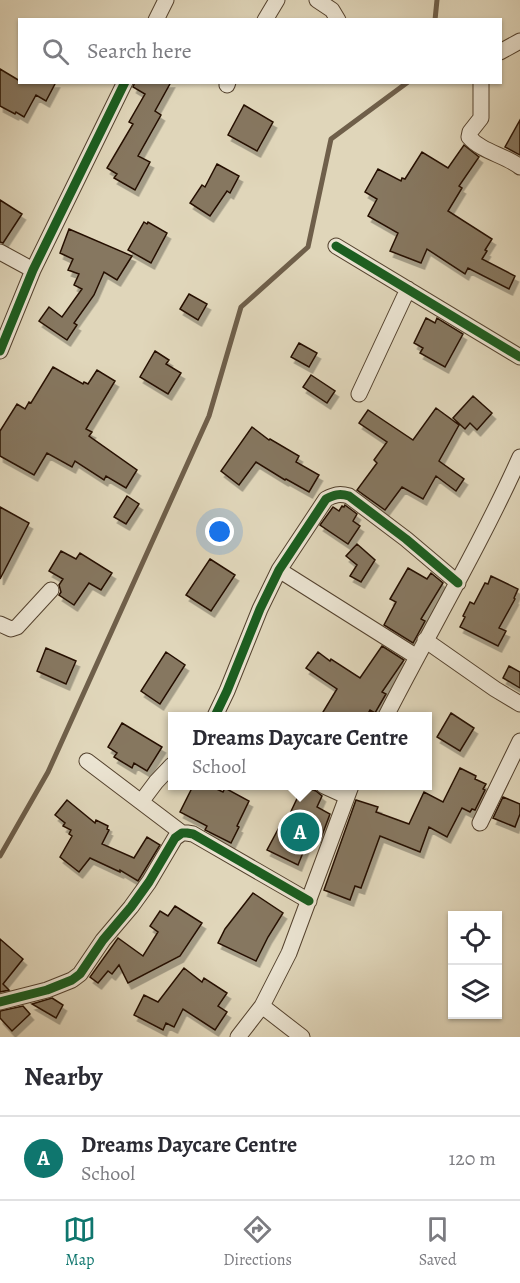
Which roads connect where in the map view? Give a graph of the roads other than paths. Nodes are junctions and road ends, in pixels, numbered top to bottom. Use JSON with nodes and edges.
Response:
{"nodes":[{"id":1,"x":166,"y":0,"type":"edge"},
{"id":2,"x":277,"y":0,"type":"edge"},
{"id":3,"x":317,"y":0,"type":"edge"},
{"id":4,"x":157,"y":18,"type":"edge"},
{"id":5,"x":267,"y":18,"type":"edge"},
{"id":6,"x":337,"y":18,"type":"edge"},
{"id":7,"x":520,"y":41,"type":"edge"},
{"id":8,"x":502,"y":51,"type":"edge"},
{"id":9,"x":124,"y":84,"type":"edge"},
{"id":10,"x":481,"y":84,"type":"edge"},
{"id":11,"x":520,"y":167,"type":"edge"},
{"id":12,"x":336,"y":246,"type":"dead end"},
{"id":13,"x":0,"y":252,"type":"edge"},
{"id":14,"x":33,"y":270,"type":"junction"},
{"id":15,"x":408,"y":289,"type":"junction"},
{"id":16,"x":0,"y":351,"type":"edge"},
{"id":17,"x":520,"y":357,"type":"edge"},
{"id":18,"x":359,"y":394,"type":"dead end"},
{"id":19,"x":520,"y":457,"type":"edge"},
{"id":20,"x":279,"y":570,"type":"junction"},
{"id":21,"x":458,"y":583,"type":"junction"},
{"id":22,"x":51,"y":590,"type":"dead end"},
{"id":23,"x":0,"y":624,"type":"edge"},
{"id":24,"x":425,"y":640,"type":"junction"},
{"id":25,"x":417,"y":657,"type":"junction"},
{"id":26,"x":520,"y":704,"type":"edge"},
{"id":27,"x":217,"y":712,"type":"edge"},
{"id":28,"x":389,"y":712,"type":"edge"},
{"id":29,"x":520,"y":741,"type":"edge"},
{"id":30,"x":87,"y":761,"type":"dead end"},
{"id":31,"x":168,"y":769,"type":"edge"},
{"id":32,"x":349,"y":791,"type":"edge"},
{"id":33,"x":141,"y":802,"type":"junction"},
{"id":34,"x":480,"y":823,"type":"dead end"},
{"id":35,"x":182,"y":833,"type":"junction"},
{"id":36,"x":309,"y":901,"type":"junction"},
{"id":37,"x":0,"y":1002,"type":"edge"},
{"id":38,"x":262,"y":1006,"type":"junction"},
{"id":39,"x":239,"y":1036,"type":"edge"},
{"id":40,"x":302,"y":1037,"type":"edge"}],
"edges":[{"from":1,"to":4,"type":"street"},
{"from":2,"to":5,"type":"street"},
{"from":3,"to":6,"type":"street"},
{"from":7,"to":8,"type":"street"},
{"from":9,"to":14,"type":"street"},
{"from":10,"to":11,"type":"street"},
{"from":12,"to":15,"type":"street"},
{"from":13,"to":14,"type":"street"},
{"from":14,"to":16,"type":"street"},
{"from":15,"to":17,"type":"street"},
{"from":15,"to":18,"type":"street"},
{"from":19,"to":21,"type":"street"},
{"from":20,"to":21,"type":"street"},
{"from":20,"to":25,"type":"street"},
{"from":20,"to":27,"type":"street"},
{"from":21,"to":24,"type":"street"},
{"from":22,"to":23,"type":"street"},
{"from":24,"to":25,"type":"street"},
{"from":24,"to":26,"type":"street"},
{"from":25,"to":28,"type":"street"},
{"from":29,"to":34,"type":"street"},
{"from":30,"to":33,"type":"street"},
{"from":31,"to":33,"type":"street"},
{"from":32,"to":36,"type":"street"},
{"from":33,"to":35,"type":"street"},
{"from":35,"to":36,"type":"street"},
{"from":35,"to":37,"type":"street"},
{"from":36,"to":38,"type":"street"},
{"from":38,"to":39,"type":"street"},
{"from":38,"to":40,"type":"street"}]}
